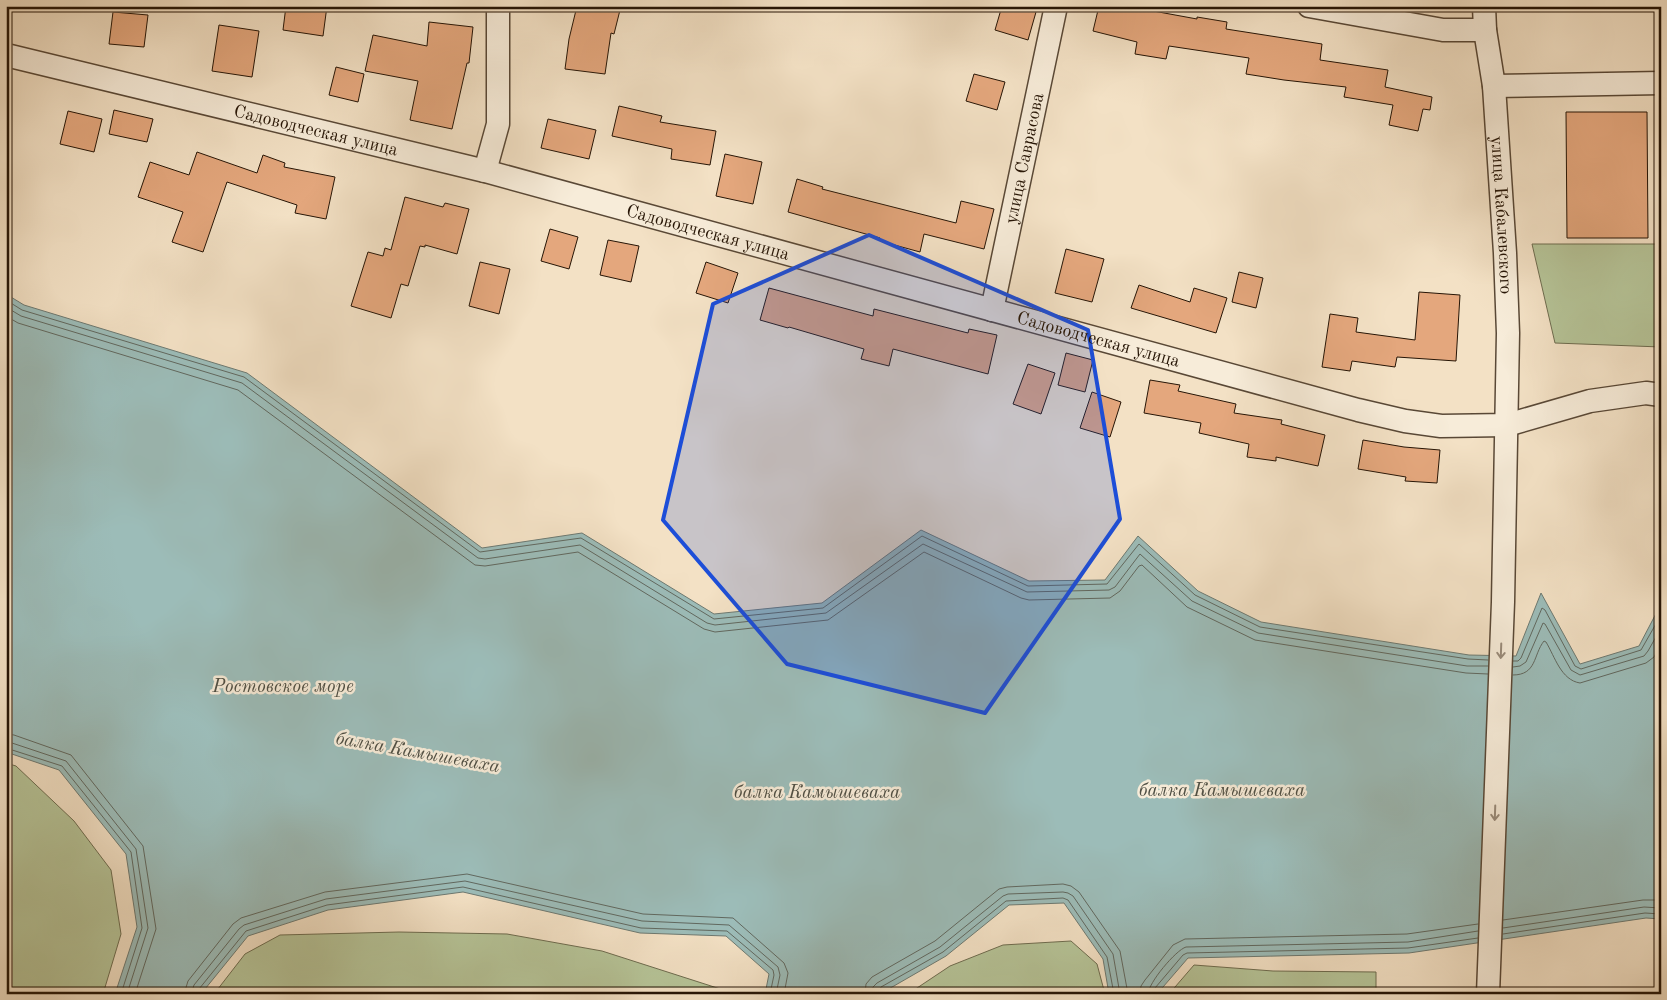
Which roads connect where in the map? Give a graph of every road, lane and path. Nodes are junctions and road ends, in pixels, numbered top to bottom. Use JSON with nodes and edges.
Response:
{"nodes":[{"id":1,"x":498,"y":6,"type":"edge"},
{"id":2,"x":1056,"y":6,"type":"edge"},
{"id":3,"x":1309,"y":6,"type":"edge"},
{"id":4,"x":1484,"y":6,"type":"edge"},
{"id":5,"x":1486,"y":30,"type":"junction"},
{"id":6,"x":6,"y":55,"type":"edge"},
{"id":7,"x":1661,"y":83,"type":"edge"},
{"id":8,"x":1494,"y":86,"type":"junction"},
{"id":9,"x":485,"y":171,"type":"junction"},
{"id":10,"x":992,"y":310,"type":"junction"},
{"id":11,"x":1661,"y":395,"type":"edge"},
{"id":12,"x":1507,"y":425,"type":"junction"},
{"id":13,"x":1488,"y":990,"type":"edge"}],
"edges":[{"from":1,"to":9,"type":"street"},
{"from":2,"to":10,"type":"street","name":"улица Саврасова"},
{"from":3,"to":5,"type":"street"},
{"from":4,"to":5,"type":"street","name":"улица Кабалевского"},
{"from":5,"to":8,"type":"street","name":"улица Кабалевского"},
{"from":6,"to":9,"type":"street","name":"Садоводческая улица"},
{"from":7,"to":8,"type":"street"},
{"from":8,"to":12,"type":"street","name":"улица Кабалевского"},
{"from":9,"to":10,"type":"street","name":"Садоводческая улица"},
{"from":10,"to":12,"type":"street","name":"Садоводческая улица"},
{"from":11,"to":12,"type":"street","name":"Садоводческая улица"},
{"from":12,"to":13,"type":"street","name":"улица Кабалевского","one_way":true}]}
